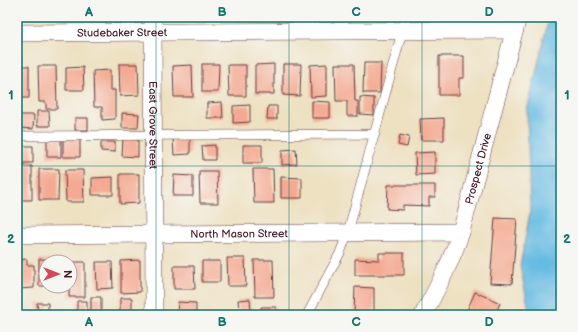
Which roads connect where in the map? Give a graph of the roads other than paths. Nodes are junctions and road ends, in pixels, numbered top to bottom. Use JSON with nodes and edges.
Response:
{"nodes":[{"id":1,"x":153,"y":24,"type":"edge"},
{"id":2,"x":405,"y":24,"type":"edge"},
{"id":3,"x":517,"y":24,"type":"edge"},
{"id":4,"x":17,"y":33,"type":"edge"},
{"id":5,"x":375,"y":134,"type":"junction"},
{"id":6,"x":153,"y":135,"type":"junction"},
{"id":7,"x":17,"y":136,"type":"edge"},
{"id":8,"x":348,"y":232,"type":"junction"},
{"id":9,"x":461,"y":232,"type":"junction"},
{"id":10,"x":154,"y":234,"type":"junction"},
{"id":11,"x":17,"y":235,"type":"edge"},
{"id":12,"x":154,"y":315,"type":"edge"},
{"id":13,"x":307,"y":315,"type":"edge"},
{"id":14,"x":423,"y":315,"type":"edge"}],
"edges":[{"from":1,"to":2,"type":"street","name":"Studebaker Street"},
{"from":1,"to":4,"type":"street","name":"Studebaker Street"},
{"from":1,"to":6,"type":"street","name":"East Grove Street"},
{"from":2,"to":3,"type":"street","name":"Studebaker Street"},
{"from":2,"to":5,"type":"lane"},
{"from":3,"to":9,"type":"street","name":"Prospect Drive"},
{"from":5,"to":6,"type":"lane"},
{"from":5,"to":8,"type":"lane"},
{"from":6,"to":7,"type":"lane"},
{"from":6,"to":10,"type":"street","name":"East Grove Street"},
{"from":8,"to":9,"type":"street","name":"North Mason Street"},
{"from":8,"to":10,"type":"street","name":"North Mason Street"},
{"from":8,"to":13,"type":"lane"},
{"from":9,"to":14,"type":"street","name":"Prospect Drive"},
{"from":10,"to":11,"type":"street","name":"North Mason Street"},
{"from":10,"to":12,"type":"street","name":"East Grove Street"}]}
